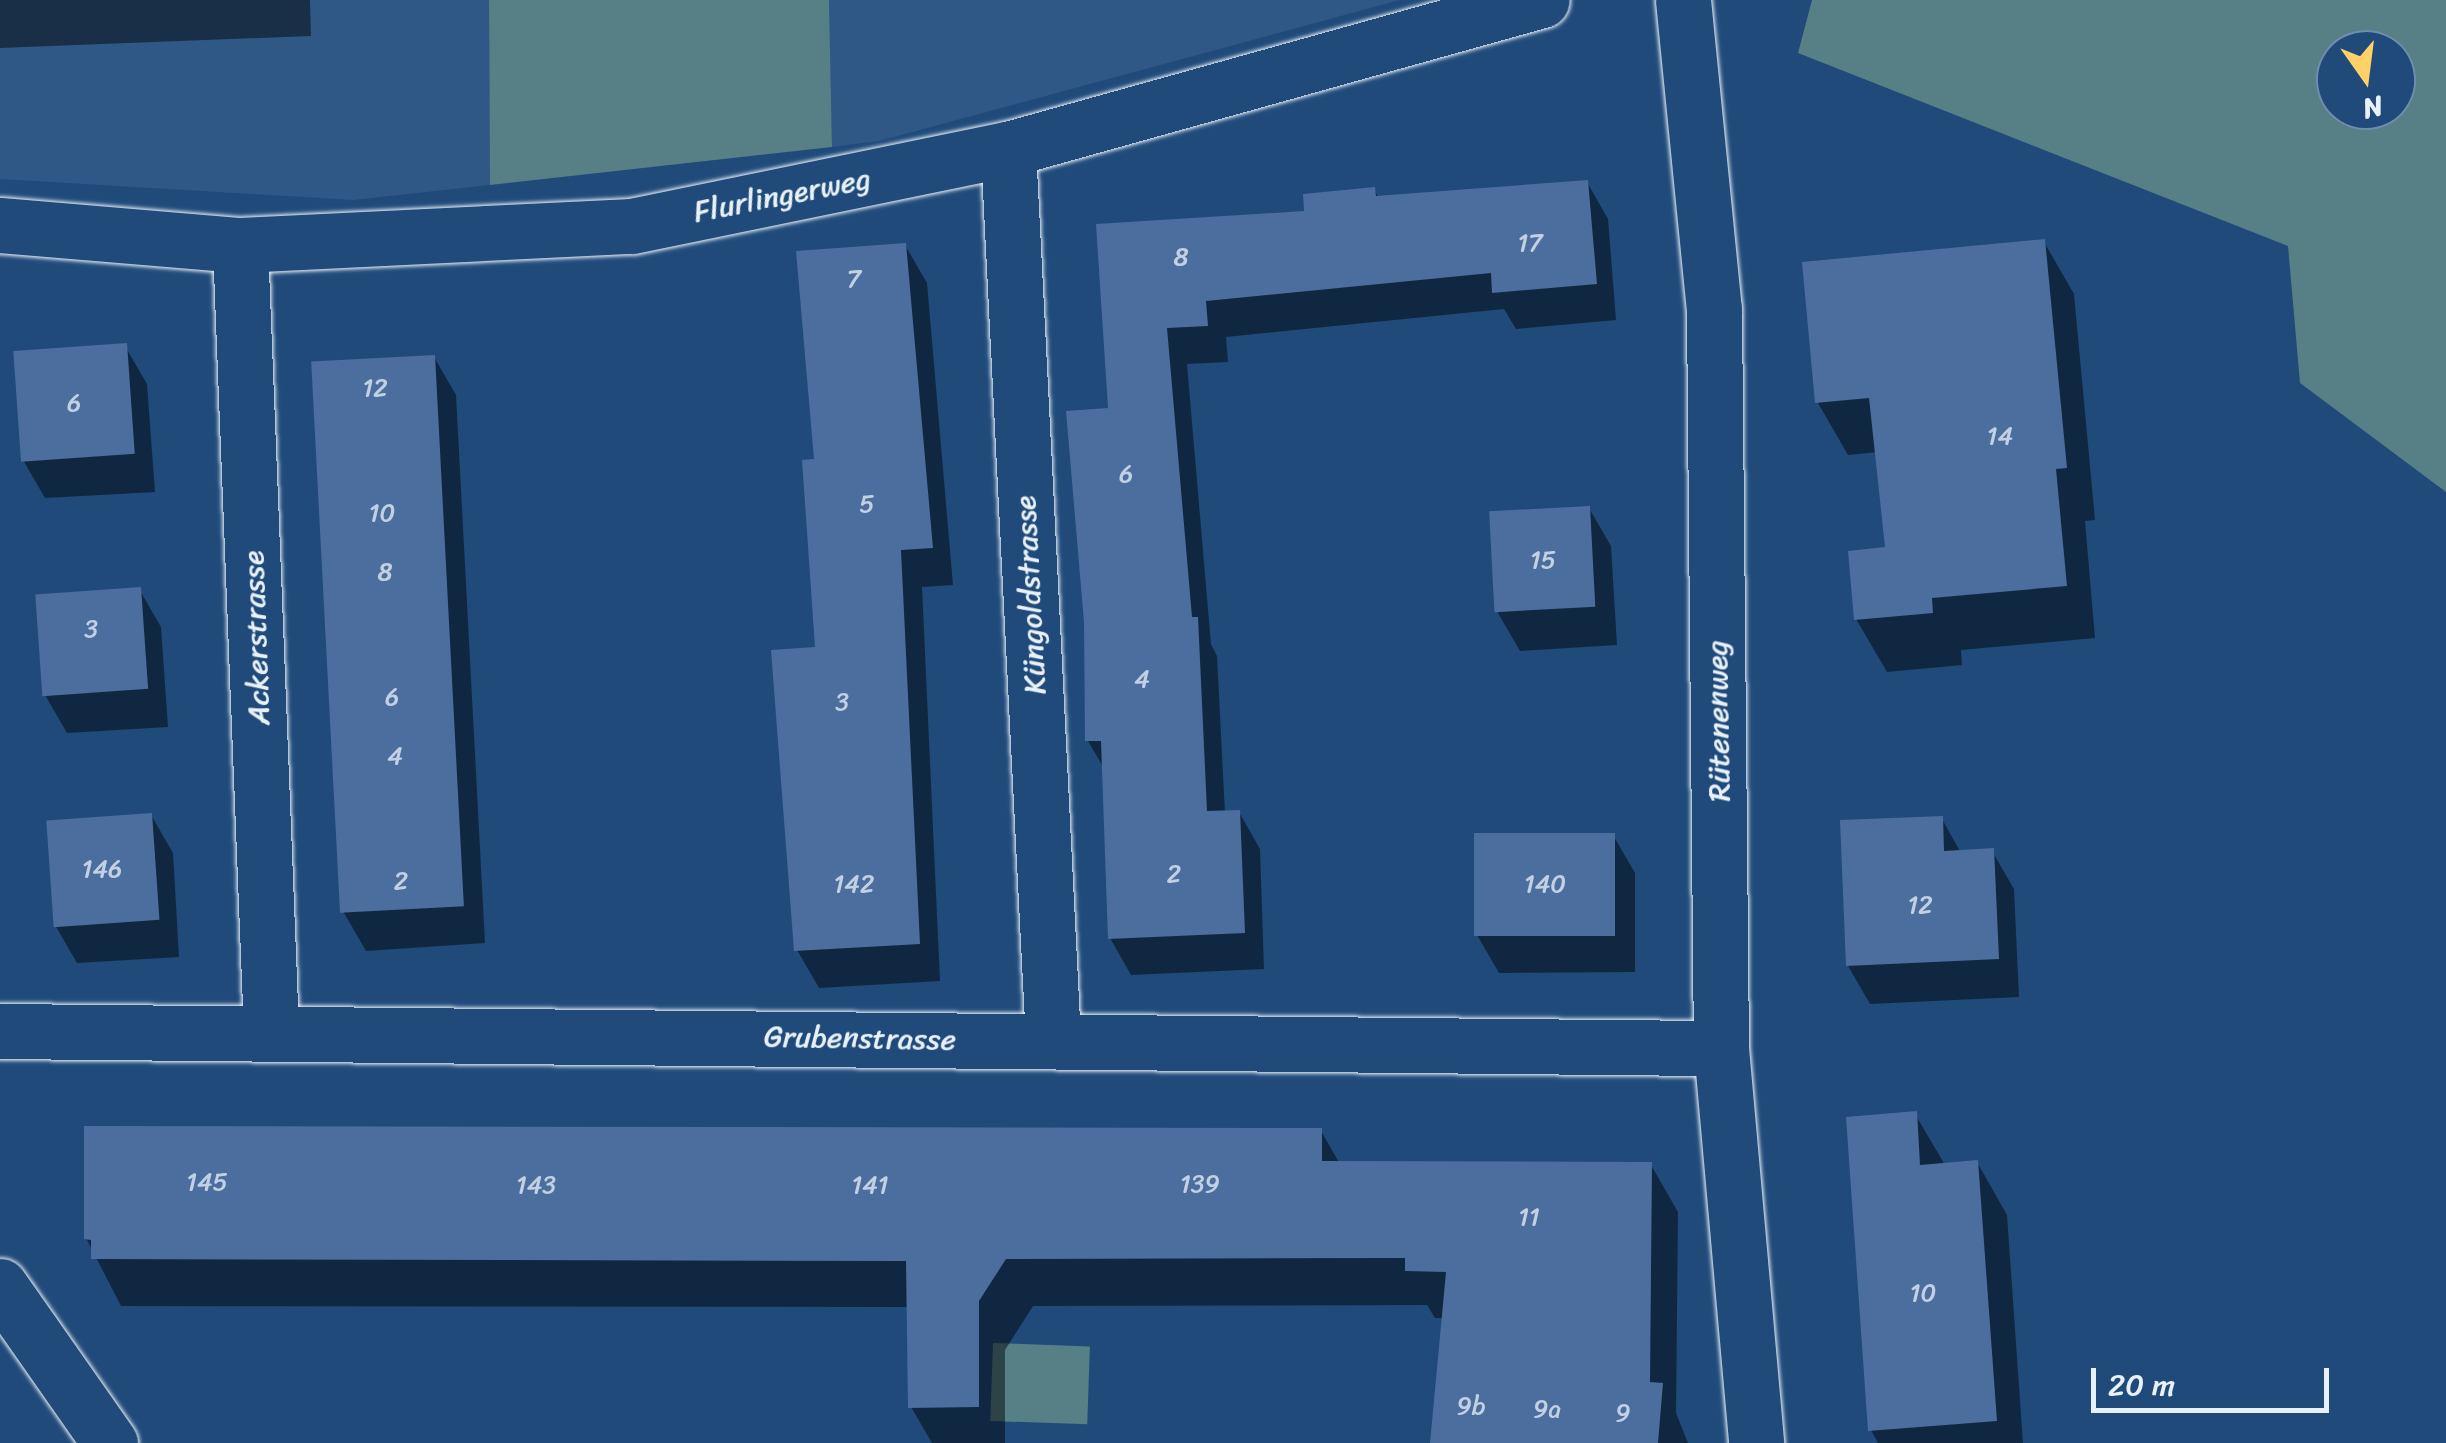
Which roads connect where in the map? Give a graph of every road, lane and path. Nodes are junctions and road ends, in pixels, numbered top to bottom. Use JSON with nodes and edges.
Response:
{"nodes":[{"id":1,"x":1542,"y":0,"type":"edge"},
{"id":2,"x":1682,"y":0,"type":"edge"},
{"id":3,"x":1008,"y":150,"type":"junction"},
{"id":4,"x":0,"y":224,"type":"edge"},
{"id":5,"x":240,"y":245,"type":"junction"},
{"id":6,"x":0,"y":1031,"type":"edge"},
{"id":7,"x":271,"y":1031,"type":"junction"},
{"id":8,"x":1053,"y":1041,"type":"junction"},
{"id":9,"x":1721,"y":1048,"type":"junction"},
{"id":10,"x":0,"y":1286,"type":"edge"},
{"id":11,"x":110,"y":1443,"type":"edge"},
{"id":12,"x":1756,"y":1443,"type":"edge"}],
"edges":[{"from":1,"to":3,"type":"street","name":"Flurlingerweg"},
{"from":2,"to":9,"type":"street","name":"Rütenenweg"},
{"from":3,"to":5,"type":"street","name":"Flurlingerweg"},
{"from":3,"to":8,"type":"street","name":"Küngoldstrasse"},
{"from":4,"to":5,"type":"street","name":"Flurlingerweg"},
{"from":5,"to":7,"type":"street","name":"Ackerstrasse"},
{"from":6,"to":7,"type":"street","name":"Grubenstrasse"},
{"from":7,"to":8,"type":"street","name":"Grubenstrasse"},
{"from":8,"to":9,"type":"street","name":"Grubenstrasse"},
{"from":9,"to":12,"type":"street","name":"Rütenenweg"},
{"from":10,"to":11,"type":"street"}]}
